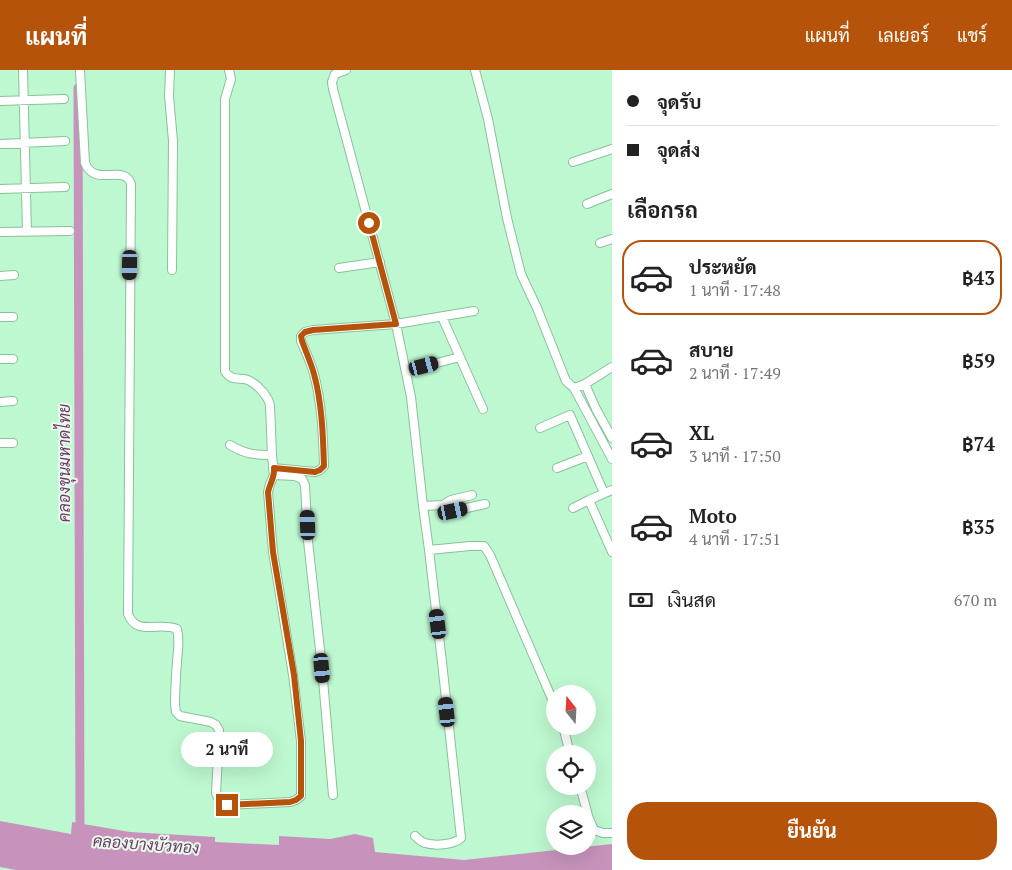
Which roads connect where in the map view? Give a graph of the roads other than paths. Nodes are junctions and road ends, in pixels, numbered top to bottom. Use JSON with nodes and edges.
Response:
{"nodes":[{"id":1,"x":23,"y":70,"type":"edge"},
{"id":2,"x":80,"y":70,"type":"edge"},
{"id":3,"x":170,"y":70,"type":"edge"},
{"id":4,"x":229,"y":70,"type":"edge"},
{"id":5,"x":346,"y":70,"type":"edge"},
{"id":6,"x":475,"y":70,"type":"edge"},
{"id":7,"x":64,"y":99,"type":"dead end"},
{"id":8,"x":24,"y":100,"type":"junction"},
{"id":9,"x":0,"y":101,"type":"edge"},
{"id":10,"x":65,"y":141,"type":"dead end"},
{"id":11,"x":25,"y":143,"type":"junction"},
{"id":12,"x":0,"y":144,"type":"edge"},
{"id":13,"x":612,"y":149,"type":"edge"},
{"id":14,"x":573,"y":162,"type":"dead end"},
{"id":15,"x":65,"y":187,"type":"dead end"},
{"id":16,"x":26,"y":188,"type":"junction"},
{"id":17,"x":0,"y":189,"type":"edge"},
{"id":18,"x":612,"y":194,"type":"edge"},
{"id":19,"x":587,"y":204,"type":"dead end"},
{"id":20,"x":70,"y":231,"type":"dead end"},
{"id":21,"x":0,"y":232,"type":"edge"},
{"id":22,"x":27,"y":232,"type":"junction"},
{"id":23,"x":612,"y":239,"type":"edge"},
{"id":24,"x":600,"y":243,"type":"dead end"},
{"id":25,"x":380,"y":262,"type":"junction"},
{"id":26,"x":339,"y":268,"type":"dead end"},
{"id":27,"x":172,"y":270,"type":"dead end"},
{"id":28,"x":14,"y":275,"type":"dead end"},
{"id":29,"x":0,"y":276,"type":"edge"},
{"id":30,"x":474,"y":311,"type":"dead end"},
{"id":31,"x":0,"y":317,"type":"edge"},
{"id":32,"x":14,"y":317,"type":"dead end"},
{"id":33,"x":442,"y":317,"type":"junction"},
{"id":34,"x":396,"y":324,"type":"junction"},
{"id":35,"x":460,"y":357,"type":"junction"},
{"id":36,"x":0,"y":359,"type":"edge"},
{"id":37,"x":13,"y":359,"type":"dead end"},
{"id":38,"x":612,"y":367,"type":"edge"},
{"id":39,"x":406,"y":371,"type":"junction"},
{"id":40,"x":585,"y":384,"type":"junction"},
{"id":41,"x":574,"y":388,"type":"junction"},
{"id":42,"x":13,"y":401,"type":"dead end"},
{"id":43,"x":0,"y":402,"type":"edge"},
{"id":44,"x":483,"y":409,"type":"dead end"},
{"id":45,"x":598,"y":412,"type":"junction"},
{"id":46,"x":590,"y":418,"type":"junction"},
{"id":47,"x":540,"y":428,"type":"dead end"},
{"id":48,"x":612,"y":438,"type":"edge"},
{"id":49,"x":0,"y":443,"type":"edge"},
{"id":50,"x":13,"y":443,"type":"dead end"},
{"id":51,"x":230,"y":445,"type":"dead end"},
{"id":52,"x":272,"y":455,"type":"junction"},
{"id":53,"x":588,"y":456,"type":"junction"},
{"id":54,"x":612,"y":459,"type":"edge"},
{"id":55,"x":557,"y":468,"type":"dead end"},
{"id":56,"x":274,"y":471,"type":"junction"},
{"id":57,"x":608,"y":492,"type":"edge"},
{"id":58,"x":472,"y":495,"type":"dead end"},
{"id":59,"x":589,"y":500,"type":"junction"},
{"id":60,"x":485,"y":504,"type":"dead end"},
{"id":61,"x":443,"y":505,"type":"junction"},
{"id":62,"x":422,"y":506,"type":"junction"},
{"id":63,"x":573,"y":508,"type":"dead end"},
{"id":64,"x":429,"y":550,"type":"junction"},
{"id":65,"x":612,"y":552,"type":"edge"},
{"id":66,"x":546,"y":685,"type":"edge"},
{"id":67,"x":333,"y":795,"type":"dead end"},
{"id":68,"x":582,"y":795,"type":"edge"},
{"id":69,"x":612,"y":833,"type":"edge"},
{"id":70,"x":415,"y":836,"type":"dead end"}],
"edges":[{"from":1,"to":8,"type":"street"},
{"from":2,"to":56,"type":"street"},
{"from":3,"to":27,"type":"street"},
{"from":4,"to":52,"type":"street"},
{"from":5,"to":25,"type":"street"},
{"from":6,"to":41,"type":"street"},
{"from":7,"to":8,"type":"street"},
{"from":8,"to":9,"type":"street"},
{"from":8,"to":11,"type":"street"},
{"from":10,"to":11,"type":"street"},
{"from":11,"to":12,"type":"street"},
{"from":11,"to":16,"type":"street"},
{"from":13,"to":14,"type":"street"},
{"from":15,"to":16,"type":"street"},
{"from":16,"to":17,"type":"street"},
{"from":16,"to":22,"type":"street"},
{"from":18,"to":19,"type":"street"},
{"from":20,"to":22,"type":"street"},
{"from":21,"to":22,"type":"street"},
{"from":23,"to":24,"type":"street"},
{"from":25,"to":26,"type":"street"},
{"from":25,"to":34,"type":"street"},
{"from":28,"to":29,"type":"street"},
{"from":30,"to":33,"type":"street"},
{"from":31,"to":32,"type":"street"},
{"from":33,"to":34,"type":"street"},
{"from":33,"to":35,"type":"street"},
{"from":34,"to":39,"type":"street"},
{"from":34,"to":56,"type":"street"},
{"from":35,"to":39,"type":"street"},
{"from":35,"to":44,"type":"street"},
{"from":36,"to":37,"type":"street"},
{"from":38,"to":40,"type":"street"},
{"from":39,"to":62,"type":"street"},
{"from":40,"to":41,"type":"street"},
{"from":40,"to":45,"type":"street"},
{"from":41,"to":46,"type":"street"},
{"from":42,"to":43,"type":"street"},
{"from":45,"to":46,"type":"street"},
{"from":45,"to":48,"type":"street"},
{"from":46,"to":54,"type":"street"},
{"from":47,"to":53,"type":"street"},
{"from":49,"to":50,"type":"street"},
{"from":51,"to":52,"type":"street"},
{"from":52,"to":56,"type":"street"},
{"from":53,"to":55,"type":"street"},
{"from":53,"to":57,"type":"street"},
{"from":56,"to":67,"type":"street"},
{"from":57,"to":59,"type":"street"},
{"from":58,"to":61,"type":"street"},
{"from":59,"to":63,"type":"street"},
{"from":59,"to":65,"type":"street"},
{"from":60,"to":61,"type":"street"},
{"from":61,"to":62,"type":"street"},
{"from":62,"to":64,"type":"street"},
{"from":64,"to":66,"type":"street"},
{"from":64,"to":70,"type":"street"},
{"from":68,"to":69,"type":"street"}]}
